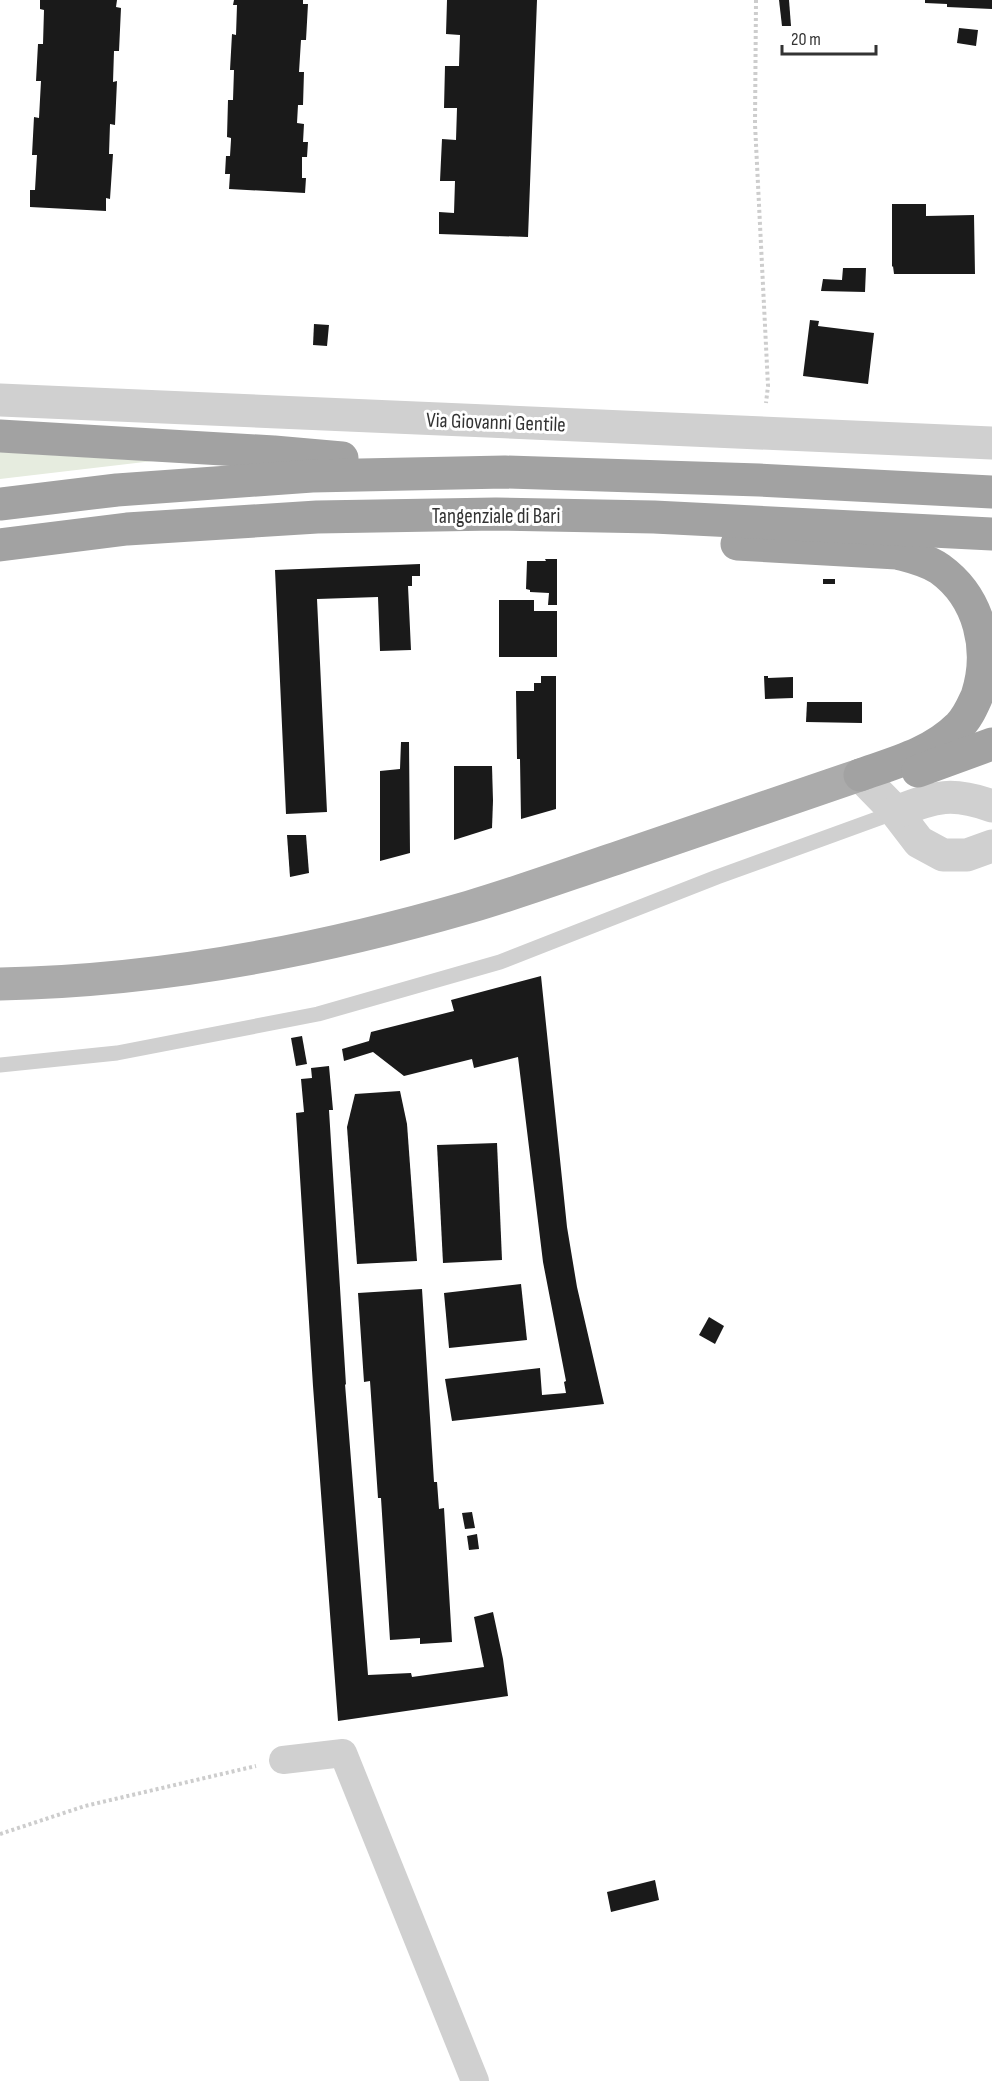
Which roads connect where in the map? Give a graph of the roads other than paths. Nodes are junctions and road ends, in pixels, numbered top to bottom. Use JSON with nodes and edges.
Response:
{"nodes":[{"id":1,"x":0,"y":400,"type":"edge"},
{"id":2,"x":0,"y":436,"type":"edge"},
{"id":3,"x":992,"y":443,"type":"edge"},
{"id":4,"x":505,"y":472,"type":"junction"},
{"id":5,"x":992,"y":492,"type":"edge"},
{"id":6,"x":0,"y":504,"type":"edge"},
{"id":7,"x":654,"y":517,"type":"junction"},
{"id":8,"x":992,"y":534,"type":"edge"},
{"id":9,"x":0,"y":545,"type":"edge"},
{"id":10,"x":992,"y":744,"type":"edge"},
{"id":11,"x":860,"y":776,"type":"junction"},
{"id":12,"x":992,"y":806,"type":"edge"},
{"id":13,"x":896,"y":812,"type":"junction"},
{"id":14,"x":992,"y":846,"type":"edge"},
{"id":15,"x":0,"y":984,"type":"edge"},
{"id":16,"x":0,"y":1065,"type":"edge"},
{"id":17,"x":283,"y":1760,"type":"road end"},
{"id":18,"x":475,"y":2081,"type":"edge"}],
"edges":[{"from":1,"to":3,"type":"street","name":"Via Giovanni Gentile"},
{"from":2,"to":4,"type":"highway"},
{"from":4,"to":5,"type":"highway","name":"Tangenziale di Bari"},
{"from":4,"to":6,"type":"highway","name":"Tangenziale di Bari"},
{"from":7,"to":8,"type":"highway","name":"Tangenziale di Bari"},
{"from":7,"to":9,"type":"highway","name":"Tangenziale di Bari"},
{"from":7,"to":11,"type":"highway"},
{"from":10,"to":11,"type":"highway"},
{"from":11,"to":13,"type":"street"},
{"from":11,"to":15,"type":"main road"},
{"from":12,"to":13,"type":"street"},
{"from":13,"to":14,"type":"street"},
{"from":13,"to":16,"type":"lane"},
{"from":17,"to":18,"type":"street"}]}
